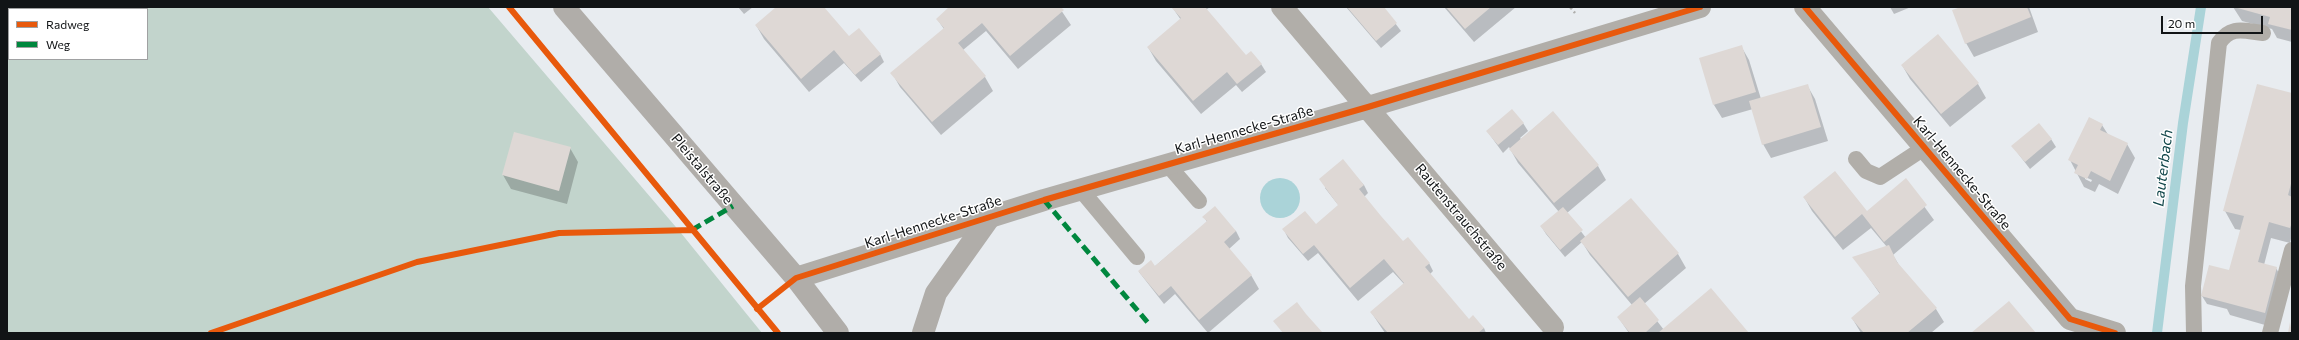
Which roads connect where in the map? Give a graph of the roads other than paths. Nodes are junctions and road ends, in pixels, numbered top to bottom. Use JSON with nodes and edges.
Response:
{"nodes":[{"id":1,"x":564,"y":7,"type":"edge"},
{"id":2,"x":1282,"y":7,"type":"edge"},
{"id":3,"x":1700,"y":7,"type":"edge"},
{"id":4,"x":1805,"y":7,"type":"edge"},
{"id":5,"x":2263,"y":33,"type":"dead end"},
{"id":6,"x":1368,"y":106,"type":"junction"},
{"id":7,"x":1924,"y":148,"type":"junction"},
{"id":8,"x":1856,"y":159,"type":"dead end"},
{"id":9,"x":1168,"y":164,"type":"junction"},
{"id":10,"x":1081,"y":190,"type":"junction"},
{"id":11,"x":1199,"y":201,"type":"dead end"},
{"id":12,"x":990,"y":217,"type":"junction"},
{"id":13,"x":2292,"y":250,"type":"edge"},
{"id":14,"x":1137,"y":257,"type":"dead end"},
{"id":15,"x":796,"y":278,"type":"junction"},
{"id":16,"x":1552,"y":331,"type":"edge"},
{"id":17,"x":838,"y":333,"type":"edge"},
{"id":18,"x":923,"y":333,"type":"edge"},
{"id":19,"x":2115,"y":333,"type":"edge"},
{"id":20,"x":2194,"y":333,"type":"edge"},
{"id":21,"x":2270,"y":333,"type":"edge"}],
"edges":[{"from":1,"to":15,"type":"main road","name":"Pleistalstraße"},
{"from":2,"to":6,"type":"street","name":"Rautenstrauchstraße"},
{"from":3,"to":6,"type":"street","name":"Karl-Hennecke-Straße"},
{"from":4,"to":7,"type":"street","name":"Karl-Hennecke-Straße"},
{"from":5,"to":20,"type":"lane"},
{"from":6,"to":9,"type":"street","name":"Karl-Hennecke-Straße"},
{"from":6,"to":16,"type":"street","name":"Rautenstrauchstraße"},
{"from":7,"to":8,"type":"lane"},
{"from":7,"to":19,"type":"street","name":"Karl-Hennecke-Straße"},
{"from":9,"to":10,"type":"street","name":"Karl-Hennecke-Straße"},
{"from":9,"to":11,"type":"lane"},
{"from":10,"to":12,"type":"street","name":"Karl-Hennecke-Straße"},
{"from":10,"to":14,"type":"lane"},
{"from":12,"to":15,"type":"street","name":"Karl-Hennecke-Straße"},
{"from":12,"to":18,"type":"main road"},
{"from":13,"to":21,"type":"lane"},
{"from":15,"to":17,"type":"main road","name":"Pleistalstraße"}]}
